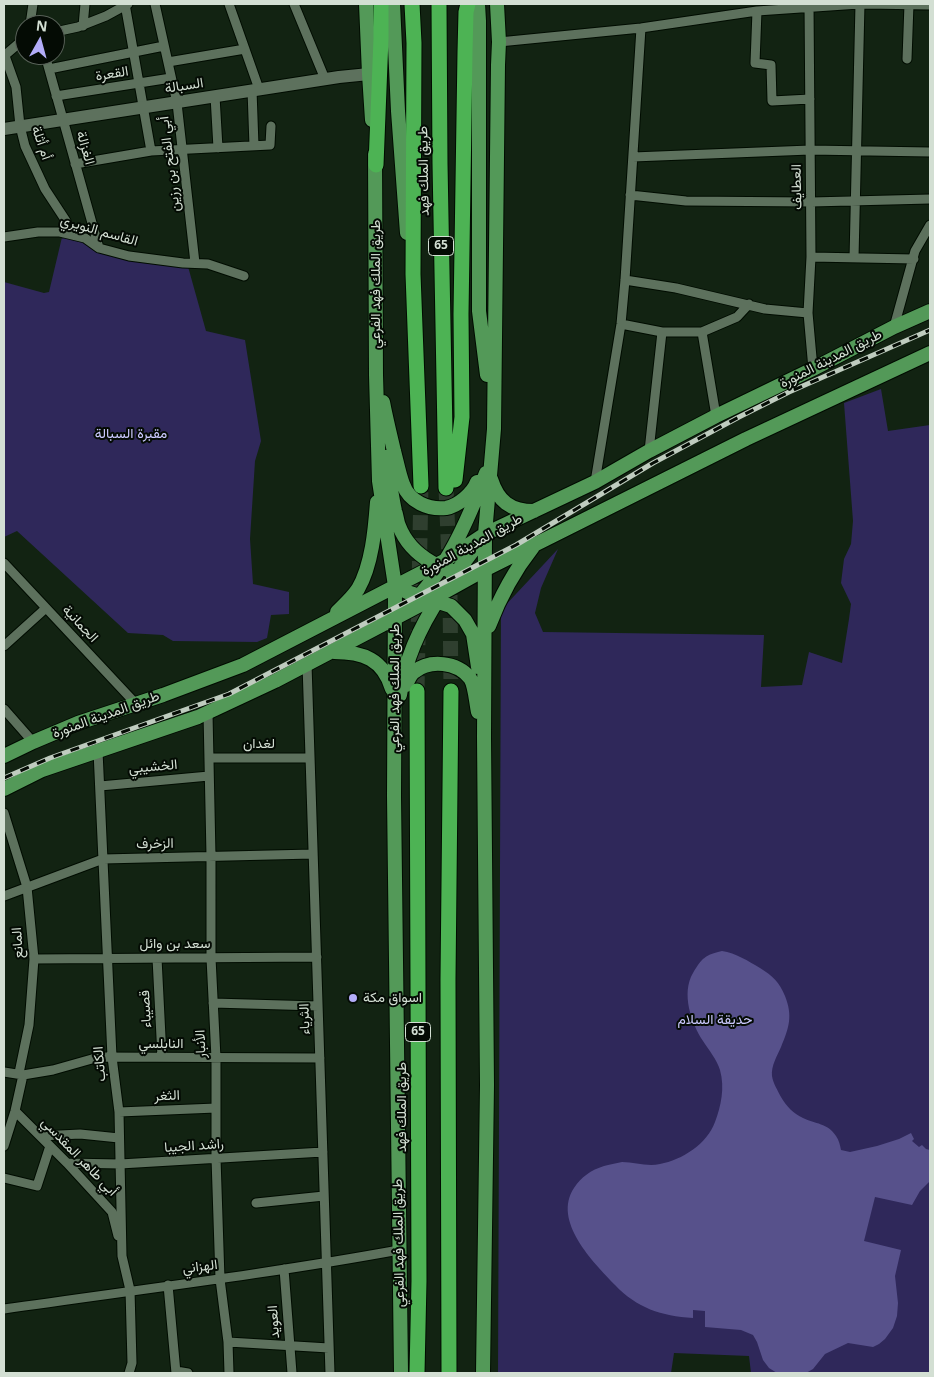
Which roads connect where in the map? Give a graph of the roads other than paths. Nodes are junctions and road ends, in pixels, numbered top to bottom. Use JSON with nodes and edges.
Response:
{"nodes":[{"id":1,"x":85,"y":4,"type":"edge"},
{"id":2,"x":126,"y":4,"type":"edge"},
{"id":3,"x":155,"y":4,"type":"edge"},
{"id":4,"x":231,"y":4,"type":"edge"},
{"id":5,"x":294,"y":4,"type":"edge"},
{"id":6,"x":366,"y":4,"type":"edge"},
{"id":7,"x":381,"y":4,"type":"edge"},
{"id":8,"x":393,"y":4,"type":"edge"},
{"id":9,"x":412,"y":4,"type":"edge"},
{"id":10,"x":439,"y":4,"type":"edge"},
{"id":11,"x":468,"y":4,"type":"edge"},
{"id":12,"x":478,"y":4,"type":"edge"},
{"id":13,"x":497,"y":4,"type":"edge"},
{"id":14,"x":859,"y":4,"type":"edge"},
{"id":15,"x":864,"y":4,"type":"edge"},
{"id":16,"x":909,"y":4,"type":"edge"},
{"id":17,"x":809,"y":5,"type":"edge"},
{"id":18,"x":930,"y":5,"type":"edge"},
{"id":19,"x":756,"y":11,"type":"junction"},
{"id":20,"x":83,"y":26,"type":"junction"},
{"id":21,"x":641,"y":28,"type":"junction"},
{"id":22,"x":65,"y":30,"type":"edge"},
{"id":23,"x":499,"y":42,"type":"junction"},
{"id":24,"x":164,"y":46,"type":"junction"},
{"id":25,"x":15,"y":47,"type":"edge"},
{"id":26,"x":245,"y":49,"type":"junction"},
{"id":27,"x":133,"y":52,"type":"junction"},
{"id":28,"x":5,"y":56,"type":"edge"},
{"id":29,"x":907,"y":59,"type":"dead end"},
{"id":30,"x":168,"y":62,"type":"junction"},
{"id":31,"x":48,"y":65,"type":"edge"},
{"id":32,"x":49,"y":69,"type":"junction"},
{"id":33,"x":368,"y":74,"type":"junction"},
{"id":34,"x":171,"y":78,"type":"junction"},
{"id":35,"x":324,"y":79,"type":"junction"},
{"id":36,"x":139,"y":83,"type":"junction"},
{"id":37,"x":256,"y":90,"type":"junction"},
{"id":38,"x":56,"y":96,"type":"junction"},
{"id":39,"x":215,"y":96,"type":"junction"},
{"id":40,"x":810,"y":100,"type":"junction"},
{"id":41,"x":176,"y":103,"type":"junction"},
{"id":42,"x":144,"y":108,"type":"junction"},
{"id":43,"x":63,"y":120,"type":"junction"},
{"id":44,"x":20,"y":126,"type":"junction"},
{"id":45,"x":271,"y":126,"type":"dead end"},
{"id":46,"x":4,"y":129,"type":"edge"},
{"id":47,"x":254,"y":146,"type":"junction"},
{"id":48,"x":218,"y":148,"type":"junction"},
{"id":49,"x":182,"y":149,"type":"junction"},
{"id":50,"x":810,"y":150,"type":"junction"},
{"id":51,"x":151,"y":151,"type":"junction"},
{"id":52,"x":856,"y":151,"type":"junction"},
{"id":53,"x":930,"y":152,"type":"edge"},
{"id":54,"x":634,"y":157,"type":"junction"},
{"id":55,"x":75,"y":164,"type":"junction"},
{"id":56,"x":376,"y":165,"type":"junction"},
{"id":57,"x":630,"y":195,"type":"junction"},
{"id":58,"x":930,"y":199,"type":"edge"},
{"id":59,"x":855,"y":201,"type":"junction"},
{"id":60,"x":811,"y":202,"type":"junction"},
{"id":61,"x":930,"y":225,"type":"edge"},
{"id":62,"x":63,"y":233,"type":"junction"},
{"id":63,"x":927,"y":236,"type":"edge"},
{"id":64,"x":4,"y":237,"type":"edge"},
{"id":65,"x":99,"y":248,"type":"junction"},
{"id":66,"x":811,"y":257,"type":"junction"},
{"id":67,"x":854,"y":258,"type":"junction"},
{"id":68,"x":914,"y":259,"type":"junction"},
{"id":69,"x":195,"y":263,"type":"junction"},
{"id":70,"x":413,"y":274,"type":"junction"},
{"id":71,"x":244,"y":276,"type":"dead end"},
{"id":72,"x":625,"y":280,"type":"junction"},
{"id":73,"x":749,"y":304,"type":"junction"},
{"id":74,"x":930,"y":311,"type":"edge"},
{"id":75,"x":808,"y":313,"type":"junction"},
{"id":76,"x":622,"y":324,"type":"junction"},
{"id":77,"x":894,"y":327,"type":"junction"},
{"id":78,"x":662,"y":332,"type":"junction"},
{"id":79,"x":702,"y":332,"type":"junction"},
{"id":80,"x":930,"y":353,"type":"edge"},
{"id":81,"x":813,"y":369,"type":"junction"},
{"id":82,"x":376,"y":374,"type":"junction"},
{"id":83,"x":716,"y":416,"type":"junction"},
{"id":84,"x":494,"y":429,"type":"junction"},
{"id":85,"x":649,"y":451,"type":"junction"},
{"id":86,"x":490,"y":474,"type":"junction"},
{"id":87,"x":379,"y":481,"type":"junction"},
{"id":88,"x":595,"y":482,"type":"junction"},
{"id":89,"x":421,"y":486,"type":"tunnel mouth"},
{"id":90,"x":535,"y":510,"type":"junction"},
{"id":91,"x":485,"y":534,"type":"junction"},
{"id":92,"x":535,"y":544,"type":"junction"},
{"id":93,"x":4,"y":563,"type":"edge"},
{"id":94,"x":440,"y":565,"type":"junction"},
{"id":95,"x":486,"y":569,"type":"junction"},
{"id":96,"x":457,"y":572,"type":"junction"},
{"id":97,"x":395,"y":586,"type":"junction"},
{"id":98,"x":432,"y":598,"type":"junction"},
{"id":99,"x":46,"y":608,"type":"junction"},
{"id":100,"x":395,"y":619,"type":"junction"},
{"id":101,"x":327,"y":622,"type":"junction"},
{"id":102,"x":485,"y":636,"type":"junction"},
{"id":103,"x":4,"y":646,"type":"edge"},
{"id":104,"x":330,"y":652,"type":"junction"},
{"id":105,"x":307,"y":664,"type":"junction"},
{"id":106,"x":417,"y":691,"type":"tunnel mouth"},
{"id":107,"x":451,"y":691,"type":"tunnel mouth"},
{"id":108,"x":394,"y":698,"type":"junction"},
{"id":109,"x":136,"y":704,"type":"junction"},
{"id":110,"x":4,"y":709,"type":"edge"},
{"id":111,"x":208,"y":713,"type":"junction"},
{"id":112,"x":484,"y":737,"type":"junction"},
{"id":113,"x":394,"y":738,"type":"junction"},
{"id":114,"x":33,"y":742,"type":"junction"},
{"id":115,"x":98,"y":751,"type":"junction"},
{"id":116,"x":4,"y":756,"type":"edge"},
{"id":117,"x":209,"y":758,"type":"junction"},
{"id":118,"x":310,"y":758,"type":"junction"},
{"id":119,"x":209,"y":776,"type":"junction"},
{"id":120,"x":100,"y":786,"type":"junction"},
{"id":121,"x":4,"y":788,"type":"edge"},
{"id":122,"x":4,"y":813,"type":"edge"},
{"id":123,"x":313,"y":854,"type":"junction"},
{"id":124,"x":212,"y":856,"type":"junction"},
{"id":125,"x":103,"y":858,"type":"junction"},
{"id":126,"x":27,"y":887,"type":"junction"},
{"id":127,"x":4,"y":896,"type":"edge"},
{"id":128,"x":317,"y":957,"type":"junction"},
{"id":129,"x":107,"y":958,"type":"junction"},
{"id":130,"x":157,"y":958,"type":"junction"},
{"id":131,"x":211,"y":958,"type":"junction"},
{"id":132,"x":34,"y":959,"type":"junction"},
{"id":133,"x":213,"y":1003,"type":"junction"},
{"id":134,"x":318,"y":1006,"type":"junction"},
{"id":135,"x":112,"y":1057,"type":"junction"},
{"id":136,"x":162,"y":1057,"type":"junction"},
{"id":137,"x":216,"y":1058,"type":"junction"},
{"id":138,"x":320,"y":1058,"type":"junction"},
{"id":139,"x":4,"y":1072,"type":"edge"},
{"id":140,"x":21,"y":1074,"type":"junction"},
{"id":141,"x":216,"y":1108,"type":"junction"},
{"id":142,"x":15,"y":1111,"type":"junction"},
{"id":143,"x":118,"y":1112,"type":"junction"},
{"id":144,"x":40,"y":1136,"type":"junction"},
{"id":145,"x":119,"y":1138,"type":"junction"},
{"id":146,"x":4,"y":1146,"type":"edge"},
{"id":147,"x":50,"y":1146,"type":"junction"},
{"id":148,"x":323,"y":1152,"type":"junction"},
{"id":149,"x":216,"y":1158,"type":"junction"},
{"id":150,"x":67,"y":1163,"type":"junction"},
{"id":151,"x":120,"y":1164,"type":"junction"},
{"id":152,"x":4,"y":1178,"type":"edge"},
{"id":153,"x":324,"y":1196,"type":"junction"},
{"id":154,"x":256,"y":1203,"type":"dead end"},
{"id":155,"x":399,"y":1250,"type":"junction"},
{"id":156,"x":122,"y":1256,"type":"junction"},
{"id":157,"x":326,"y":1264,"type":"junction"},
{"id":158,"x":284,"y":1269,"type":"junction"},
{"id":159,"x":220,"y":1279,"type":"junction"},
{"id":160,"x":168,"y":1285,"type":"junction"},
{"id":161,"x":130,"y":1290,"type":"junction"},
{"id":162,"x":4,"y":1309,"type":"edge"},
{"id":163,"x":228,"y":1342,"type":"junction"},
{"id":164,"x":290,"y":1346,"type":"junction"},
{"id":165,"x":329,"y":1348,"type":"junction"},
{"id":166,"x":176,"y":1372,"type":"edge"},
{"id":167,"x":130,"y":1373,"type":"edge"},
{"id":168,"x":188,"y":1373,"type":"edge"},
{"id":169,"x":229,"y":1373,"type":"edge"},
{"id":170,"x":292,"y":1373,"type":"edge"},
{"id":171,"x":330,"y":1373,"type":"edge"},
{"id":172,"x":400,"y":1373,"type":"edge"},
{"id":173,"x":417,"y":1373,"type":"edge"},
{"id":174,"x":449,"y":1373,"type":"edge"},
{"id":175,"x":483,"y":1373,"type":"edge"}],
"edges":[{"from":1,"to":20,"type":"street"},
{"from":2,"to":20,"type":"street"},
{"from":2,"to":27,"type":"street"},
{"from":3,"to":24,"type":"street","name":"أبي الفتح بن رزين"},
{"from":4,"to":26,"type":"street"},
{"from":5,"to":35,"type":"street"},
{"from":6,"to":33,"type":"main road","name":"طريق الملك فهد الفرعي"},
{"from":7,"to":56,"type":"highway"},
{"from":8,"to":70,"type":"main road"},
{"from":9,"to":70,"type":"highway","name":"طريق الملك فهد","number":"65"},
{"from":10,"to":11,"type":"highway","name":"طريق الملك فهد","number":"65"},
{"from":12,"to":84,"type":"main road"},
{"from":13,"to":23,"type":"main road"},
{"from":14,"to":17,"type":"street"},
{"from":14,"to":52,"type":"street"},
{"from":15,"to":16,"type":"street"},
{"from":16,"to":18,"type":"street"},
{"from":16,"to":29,"type":"street"},
{"from":17,"to":19,"type":"street"},
{"from":17,"to":40,"type":"street","name":"العطايف"},
{"from":19,"to":21,"type":"street"},
{"from":19,"to":40,"type":"street"},
{"from":20,"to":22,"type":"street"},
{"from":21,"to":23,"type":"street"},
{"from":21,"to":54,"type":"street"},
{"from":23,"to":84,"type":"main road"},
{"from":24,"to":27,"type":"street"},
{"from":24,"to":30,"type":"street","name":"أبي الفتح بن رزين"},
{"from":25,"to":28,"type":"street"},
{"from":26,"to":30,"type":"street"},
{"from":26,"to":37,"type":"street"},
{"from":27,"to":32,"type":"street"},
{"from":27,"to":36,"type":"street"},
{"from":28,"to":44,"type":"street","name":"أم أثلة"},
{"from":30,"to":34,"type":"street","name":"أبي الفتح بن رزين"},
{"from":31,"to":32,"type":"street","name":"الغزالة"},
{"from":32,"to":38,"type":"street","name":"الغزالة"},
{"from":33,"to":35,"type":"main road","name":"السبالة"},
{"from":33,"to":56,"type":"main road","name":"طريق الملك فهد الفرعي"},
{"from":34,"to":36,"type":"street","name":"القعرة"},
{"from":34,"to":41,"type":"street","name":"أبي الفتح بن رزين"},
{"from":35,"to":37,"type":"main road","name":"السبالة"},
{"from":36,"to":38,"type":"street","name":"القعرة"},
{"from":36,"to":42,"type":"street"},
{"from":37,"to":39,"type":"main road","name":"السبالة"},
{"from":37,"to":47,"type":"street"},
{"from":38,"to":43,"type":"street","name":"الغزالة"},
{"from":39,"to":41,"type":"main road","name":"السبالة"},
{"from":39,"to":48,"type":"street"},
{"from":40,"to":50,"type":"street","name":"العطايف"},
{"from":41,"to":42,"type":"main road","name":"السبالة"},
{"from":41,"to":49,"type":"street","name":"أبي الفتح بن رزين"},
{"from":42,"to":43,"type":"main road","name":"السبالة"},
{"from":42,"to":51,"type":"street"},
{"from":43,"to":44,"type":"main road","name":"السبالة"},
{"from":43,"to":55,"type":"street","name":"الغزالة"},
{"from":44,"to":46,"type":"main road","name":"السبالة"},
{"from":44,"to":62,"type":"street","name":"أم أثلة"},
{"from":45,"to":47,"type":"street"},
{"from":47,"to":48,"type":"street"},
{"from":48,"to":49,"type":"street"},
{"from":49,"to":51,"type":"street"},
{"from":49,"to":69,"type":"street","name":"أبي الفتح بن رزين"},
{"from":50,"to":52,"type":"street"},
{"from":50,"to":54,"type":"street"},
{"from":50,"to":60,"type":"street","name":"العطايف"},
{"from":51,"to":55,"type":"street"},
{"from":52,"to":53,"type":"street"},
{"from":52,"to":59,"type":"street"},
{"from":54,"to":57,"type":"street"},
{"from":55,"to":65,"type":"street","name":"الغزالة"},
{"from":56,"to":82,"type":"main road","name":"طريق الملك فهد الفرعي"},
{"from":57,"to":60,"type":"street"},
{"from":57,"to":72,"type":"street"},
{"from":58,"to":59,"type":"street"},
{"from":59,"to":60,"type":"street"},
{"from":59,"to":67,"type":"street"},
{"from":60,"to":66,"type":"street","name":"العطايف"},
{"from":61,"to":63,"type":"street"},
{"from":62,"to":64,"type":"street","name":"القاسم النويري"},
{"from":62,"to":65,"type":"street","name":"القاسم النويري"},
{"from":63,"to":68,"type":"street"},
{"from":65,"to":69,"type":"street","name":"القاسم النويري"},
{"from":66,"to":67,"type":"street"},
{"from":66,"to":75,"type":"street","name":"العطايف"},
{"from":67,"to":68,"type":"street"},
{"from":68,"to":77,"type":"street"},
{"from":69,"to":71,"type":"street","name":"القاسم النويري"},
{"from":70,"to":89,"type":"highway","name":"طريق الملك فهد","number":"65"},
{"from":72,"to":73,"type":"street"},
{"from":72,"to":76,"type":"street"},
{"from":73,"to":75,"type":"street"},
{"from":73,"to":79,"type":"street"},
{"from":74,"to":77,"type":"main road","name":"طريق المدينة المنورة"},
{"from":75,"to":81,"type":"street","name":"العطايف"},
{"from":76,"to":78,"type":"street"},
{"from":76,"to":88,"type":"street"},
{"from":77,"to":81,"type":"main road","name":"طريق المدينة المنورة"},
{"from":78,"to":79,"type":"street"},
{"from":78,"to":85,"type":"street"},
{"from":79,"to":83,"type":"street"},
{"from":80,"to":92,"type":"main road","name":"طريق المدينة المنورة"},
{"from":81,"to":83,"type":"main road","name":"طريق المدينة المنورة"},
{"from":82,"to":84,"type":"main road"},
{"from":82,"to":87,"type":"main road","name":"طريق الملك فهد الفرعي"},
{"from":82,"to":94,"type":"main road"},
{"from":83,"to":85,"type":"main road","name":"طريق المدينة المنورة"},
{"from":84,"to":86,"type":"main road"},
{"from":84,"to":94,"type":"main road"},
{"from":85,"to":88,"type":"main road","name":"طريق المدينة المنورة"},
{"from":86,"to":90,"type":"main road"},
{"from":86,"to":91,"type":"main road"},
{"from":87,"to":97,"type":"main road","name":"طريق الملك فهد الفرعي"},
{"from":87,"to":101,"type":"main road"},
{"from":88,"to":90,"type":"main road","name":"طريق المدينة المنورة"},
{"from":90,"to":91,"type":"main road","name":"طريق المدينة المنورة"},
{"from":91,"to":94,"type":"main road","name":"طريق المدينة المنورة"},
{"from":91,"to":95,"type":"main road"},
{"from":91,"to":96,"type":"main road"},
{"from":92,"to":95,"type":"main road","name":"طريق المدينة المنورة"},
{"from":92,"to":102,"type":"main road"},
{"from":93,"to":99,"type":"street","name":"الجمانية"},
{"from":94,"to":96,"type":"main road"},
{"from":94,"to":97,"type":"main road","name":"طريق المدينة المنورة"},
{"from":94,"to":98,"type":"main road"},
{"from":95,"to":96,"type":"main road"},
{"from":95,"to":98,"type":"main road","name":"طريق المدينة المنورة"},
{"from":95,"to":102,"type":"main road"},
{"from":96,"to":98,"type":"main road"},
{"from":97,"to":98,"type":"main road"},
{"from":97,"to":100,"type":"main road","name":"طريق الملك فهد الفرعي"},
{"from":97,"to":101,"type":"main road","name":"طريق المدينة المنورة"},
{"from":98,"to":100,"type":"main road"},
{"from":98,"to":112,"type":"main road"},
{"from":98,"to":113,"type":"main road"},
{"from":99,"to":103,"type":"street"},
{"from":99,"to":109,"type":"street","name":"الجمانية"},
{"from":100,"to":104,"type":"main road"},
{"from":100,"to":108,"type":"main road","name":"طريق الملك فهد الفرعي"},
{"from":101,"to":109,"type":"main road","name":"طريق المدينة المنورة"},
{"from":102,"to":112,"type":"main road"},
{"from":104,"to":105,"type":"main road"},
{"from":104,"to":108,"type":"main road"},
{"from":105,"to":111,"type":"main road"},
{"from":105,"to":118,"type":"street","name":"الثرياء"},
{"from":106,"to":173,"type":"highway","name":"طريق الملك فهد","number":"65"},
{"from":107,"to":174,"type":"highway","number":"65"},
{"from":108,"to":113,"type":"main road","name":"طريق الملك فهد الفرعي"},
{"from":109,"to":114,"type":"main road","name":"طريق المدينة المنورة"},
{"from":110,"to":114,"type":"street"},
{"from":111,"to":115,"type":"main road"},
{"from":111,"to":117,"type":"street","name":"الأنبار"},
{"from":112,"to":113,"type":"main road"},
{"from":112,"to":175,"type":"main road"},
{"from":113,"to":155,"type":"main road","name":"طريق الملك فهد الفرعي"},
{"from":114,"to":116,"type":"main road","name":"طريق المدينة المنورة"},
{"from":115,"to":120,"type":"street","name":"الكاتب"},
{"from":115,"to":121,"type":"main road"},
{"from":117,"to":118,"type":"street","name":"لغدان"},
{"from":117,"to":119,"type":"street","name":"الأنبار"},
{"from":118,"to":123,"type":"street","name":"الثرياء"},
{"from":119,"to":120,"type":"street","name":"الخشيبي"},
{"from":119,"to":124,"type":"street","name":"الأنبار"},
{"from":120,"to":125,"type":"street","name":"الكاتب"},
{"from":122,"to":126,"type":"street","name":"المانع"},
{"from":123,"to":124,"type":"street","name":"الزخرف"},
{"from":123,"to":128,"type":"street","name":"الثرياء"},
{"from":124,"to":125,"type":"street","name":"الزخرف"},
{"from":124,"to":131,"type":"street","name":"الأنبار"},
{"from":125,"to":126,"type":"street","name":"الزخرف"},
{"from":125,"to":129,"type":"street","name":"الكاتب"},
{"from":126,"to":127,"type":"street","name":"الزخرف"},
{"from":126,"to":132,"type":"street","name":"المانع"},
{"from":128,"to":131,"type":"street","name":"سعد بن وائل"},
{"from":128,"to":134,"type":"street","name":"الثرياء"},
{"from":129,"to":130,"type":"street","name":"سعد بن وائل"},
{"from":129,"to":132,"type":"street","name":"سعد بن وائل"},
{"from":129,"to":135,"type":"street","name":"الكاتب"},
{"from":130,"to":131,"type":"street","name":"سعد بن وائل"},
{"from":130,"to":136,"type":"street","name":"قصيباء"},
{"from":131,"to":133,"type":"street","name":"الأنبار"},
{"from":132,"to":140,"type":"street","name":"المانع"},
{"from":133,"to":134,"type":"street"},
{"from":133,"to":137,"type":"street","name":"الأنبار"},
{"from":134,"to":138,"type":"street","name":"الثرياء"},
{"from":135,"to":136,"type":"street","name":"النابلسي"},
{"from":135,"to":140,"type":"street","name":"النابلسي"},
{"from":135,"to":143,"type":"street","name":"الكاتب"},
{"from":136,"to":137,"type":"street","name":"النابلسي"},
{"from":137,"to":138,"type":"street","name":"النابلسي"},
{"from":137,"to":141,"type":"street","name":"الأنبار"},
{"from":138,"to":148,"type":"street","name":"الثرياء"},
{"from":139,"to":140,"type":"street","name":"النابلسي"},
{"from":140,"to":142,"type":"street","name":"المانع"},
{"from":141,"to":143,"type":"street","name":"الثغر"},
{"from":141,"to":149,"type":"street","name":"الأنبار"},
{"from":142,"to":144,"type":"street","name":"أبي طاهر المقدسي"},
{"from":142,"to":146,"type":"street","name":"المانع"},
{"from":143,"to":145,"type":"street","name":"الكاتب"},
{"from":144,"to":145,"type":"street"},
{"from":144,"to":147,"type":"street","name":"أبي طاهر المقدسي"},
{"from":145,"to":151,"type":"street","name":"الكاتب"},
{"from":147,"to":150,"type":"street","name":"أبي طاهر المقدسي"},
{"from":147,"to":152,"type":"street"},
{"from":148,"to":149,"type":"street","name":"راشد الجيبا"},
{"from":148,"to":153,"type":"street","name":"الثرياء"},
{"from":149,"to":151,"type":"street","name":"راشد الجيبا"},
{"from":149,"to":159,"type":"street","name":"الأنبار"},
{"from":150,"to":151,"type":"street","name":"راشد الجيبا"},
{"from":150,"to":156,"type":"street","name":"أبي طاهر المقدسي"},
{"from":151,"to":156,"type":"street","name":"الكاتب"},
{"from":153,"to":154,"type":"street"},
{"from":153,"to":157,"type":"street","name":"الثرياء"},
{"from":155,"to":157,"type":"street","name":"الهزاني"},
{"from":155,"to":172,"type":"main road","name":"طريق الملك فهد الفرعي"},
{"from":156,"to":161,"type":"street","name":"الكاتب"},
{"from":157,"to":158,"type":"street","name":"الهزاني"},
{"from":157,"to":165,"type":"street","name":"الثرياء"},
{"from":158,"to":159,"type":"street","name":"الهزاني"},
{"from":158,"to":164,"type":"street","name":"العويد"},
{"from":159,"to":160,"type":"street","name":"الهزاني"},
{"from":159,"to":163,"type":"street","name":"الأنبار"},
{"from":160,"to":161,"type":"street","name":"الهزاني"},
{"from":160,"to":166,"type":"street"},
{"from":161,"to":162,"type":"street","name":"الهزاني"},
{"from":161,"to":167,"type":"street","name":"الكاتب"},
{"from":163,"to":164,"type":"street"},
{"from":163,"to":169,"type":"street","name":"الأنبار"},
{"from":164,"to":165,"type":"street"},
{"from":164,"to":170,"type":"street","name":"العويد"},
{"from":165,"to":171,"type":"street","name":"الثرياء"},
{"from":166,"to":168,"type":"street"}]}
